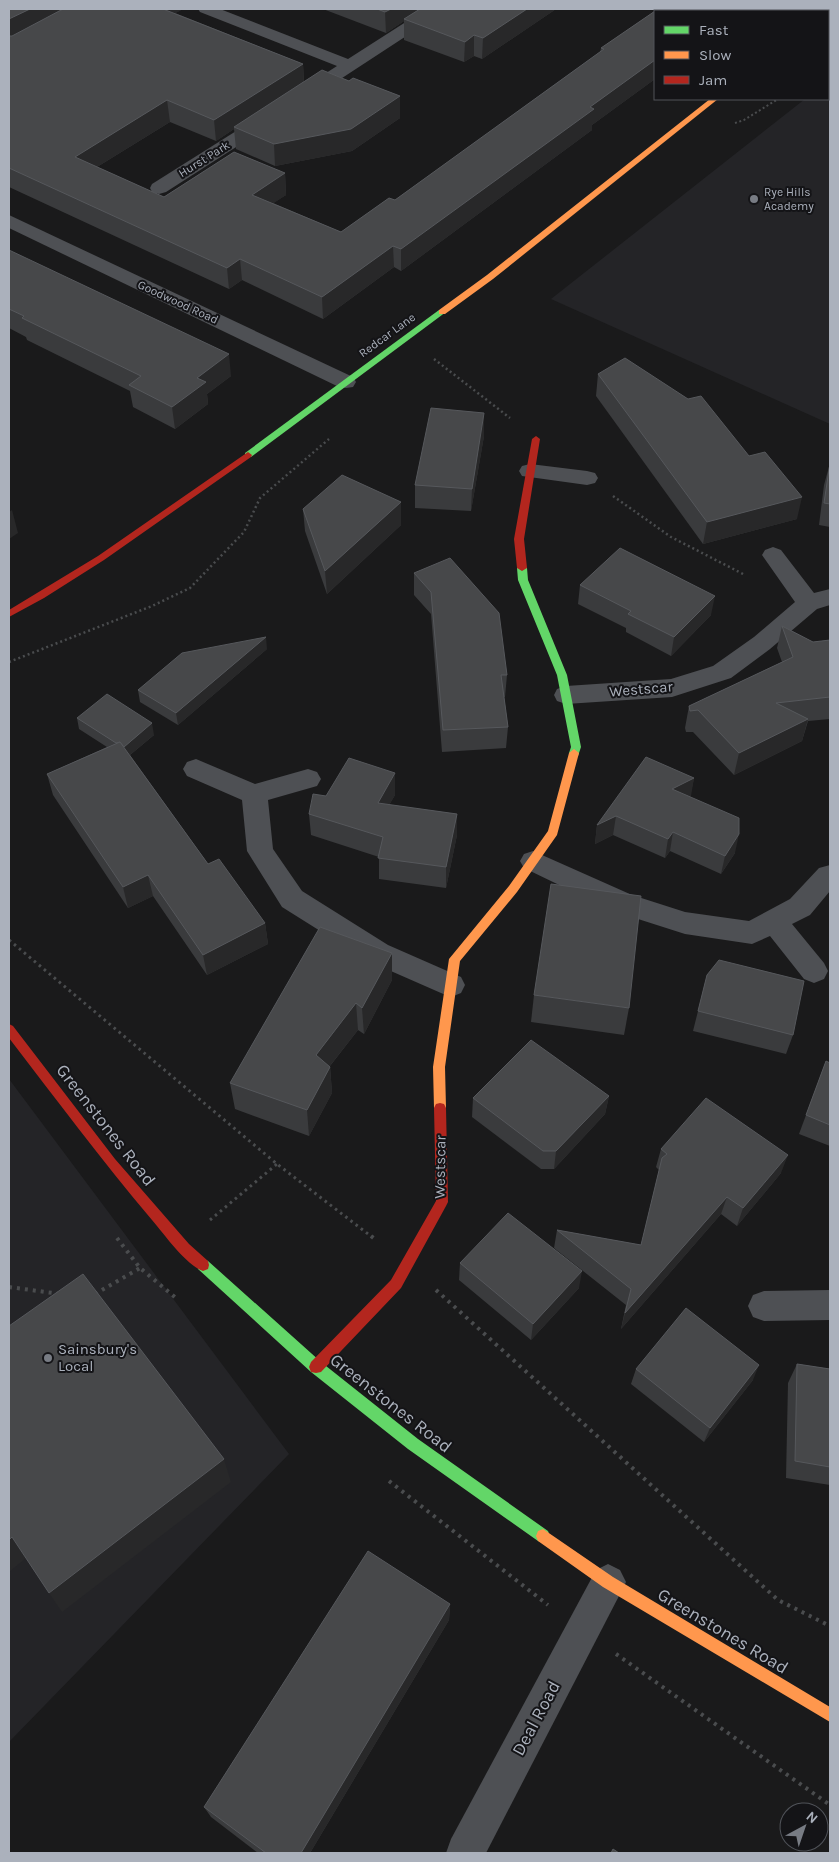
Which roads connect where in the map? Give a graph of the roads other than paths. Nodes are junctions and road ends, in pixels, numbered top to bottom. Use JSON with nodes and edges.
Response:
{"nodes":[{"id":1,"x":206,"y":9,"type":"edge"},
{"id":2,"x":437,"y":9,"type":"edge"},
{"id":3,"x":351,"y":66,"type":"junction"},
{"id":4,"x":713,"y":100,"type":"edge"},
{"id":5,"x":158,"y":188,"type":"dead end"},
{"id":6,"x":9,"y":221,"type":"edge"},
{"id":7,"x":346,"y":382,"type":"junction"},
{"id":8,"x":536,"y":439,"type":"road end"},
{"id":9,"x":530,"y":471,"type":"junction"},
{"id":10,"x":587,"y":478,"type":"road end"},
{"id":11,"x":773,"y":555,"type":"dead end"},
{"id":12,"x":66,"y":582,"type":"junction"},
{"id":13,"x":820,"y":600,"type":"edge"},
{"id":14,"x":9,"y":614,"type":"edge"},
{"id":15,"x":24,"y":618,"type":"dead end"},
{"id":16,"x":566,"y":695,"type":"junction"},
{"id":17,"x":196,"y":769,"type":"dead end"},
{"id":18,"x":308,"y":779,"type":"dead end"},
{"id":19,"x":254,"y":794,"type":"junction"},
{"id":20,"x":533,"y":861,"type":"junction"},
{"id":21,"x":828,"y":875,"type":"dead end"},
{"id":22,"x":774,"y":921,"type":"junction"},
{"id":23,"x":814,"y":971,"type":"dead end"},
{"id":24,"x":451,"y":985,"type":"junction"},
{"id":25,"x":9,"y":1029,"type":"edge"},
{"id":26,"x":830,"y":1305,"type":"edge"},
{"id":27,"x":764,"y":1306,"type":"dead end"},
{"id":28,"x":316,"y":1367,"type":"junction"},
{"id":29,"x":608,"y":1582,"type":"junction"},
{"id":30,"x":830,"y":1715,"type":"edge"},
{"id":31,"x":465,"y":1853,"type":"edge"}],
"edges":[{"from":1,"to":3,"type":"street"},
{"from":2,"to":3,"type":"street","name":"Hurst Park"},
{"from":3,"to":5,"type":"street","name":"Hurst Park"},
{"from":4,"to":7,"type":"street","name":"Redcar Lane"},
{"from":6,"to":7,"type":"street","name":"Goodwood Road"},
{"from":7,"to":12,"type":"street","name":"Redcar Lane"},
{"from":8,"to":9,"type":"street","name":"Westscar"},
{"from":9,"to":10,"type":"street"},
{"from":9,"to":16,"type":"street","name":"Westscar"},
{"from":11,"to":13,"type":"street","name":"Westscar"},
{"from":12,"to":14,"type":"street","name":"Redcar Lane"},
{"from":12,"to":15,"type":"street","name":"Redcar Lane"},
{"from":13,"to":16,"type":"street","name":"Westscar"},
{"from":16,"to":20,"type":"street","name":"Westscar"},
{"from":17,"to":19,"type":"street"},
{"from":18,"to":19,"type":"street"},
{"from":19,"to":24,"type":"street"},
{"from":20,"to":22,"type":"street"},
{"from":20,"to":24,"type":"street","name":"Westscar"},
{"from":21,"to":22,"type":"street"},
{"from":22,"to":23,"type":"street"},
{"from":24,"to":28,"type":"street","name":"Westscar"},
{"from":25,"to":28,"type":"street","name":"Greenstones Road"},
{"from":26,"to":27,"type":"street"},
{"from":28,"to":29,"type":"street","name":"Greenstones Road"},
{"from":29,"to":30,"type":"street","name":"Greenstones Road"},
{"from":29,"to":31,"type":"street","name":"Deal Road"}]}
